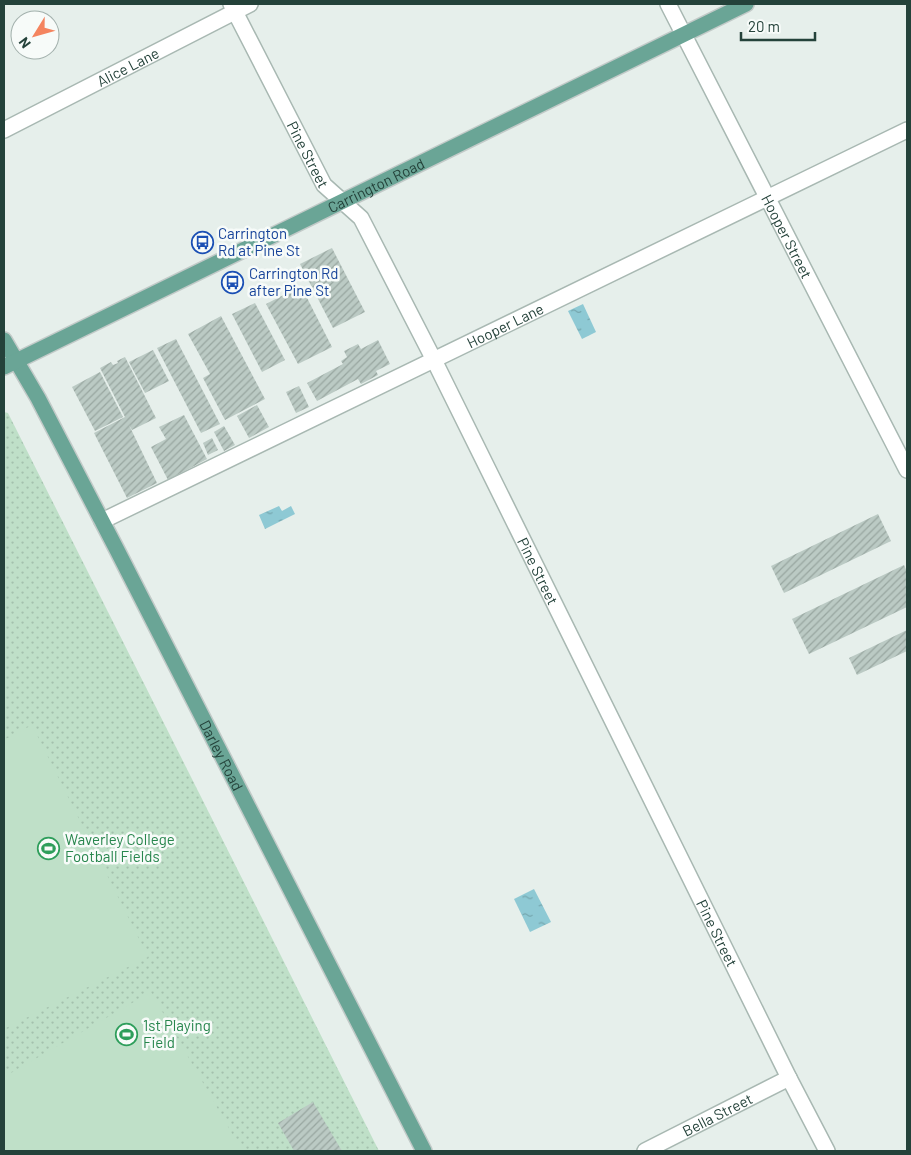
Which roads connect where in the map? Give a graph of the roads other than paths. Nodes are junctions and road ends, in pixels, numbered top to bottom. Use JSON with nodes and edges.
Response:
{"nodes":[{"id":1,"x":250,"y":4,"type":"edge"},
{"id":2,"x":668,"y":4,"type":"edge"},
{"id":3,"x":746,"y":4,"type":"edge"},
{"id":4,"x":233,"y":8,"type":"edge"},
{"id":5,"x":684,"y":35,"type":"junction"},
{"id":6,"x":4,"y":130,"type":"edge"},
{"id":7,"x":907,"y":130,"type":"edge"},
{"id":8,"x":768,"y":197,"type":"junction"},
{"id":9,"x":343,"y":202,"type":"junction"},
{"id":10,"x":4,"y":340,"type":"edge"},
{"id":11,"x":434,"y":360,"type":"junction"},
{"id":12,"x":10,"y":364,"type":"edge"},
{"id":13,"x":907,"y":470,"type":"edge"},
{"id":14,"x":102,"y":522,"type":"junction"},
{"id":15,"x":789,"y":1078,"type":"junction"},
{"id":16,"x":424,"y":1151,"type":"edge"},
{"id":17,"x":645,"y":1151,"type":"edge"},
{"id":18,"x":827,"y":1151,"type":"edge"}],
"edges":[{"from":1,"to":4,"type":"street","name":"Alice Lane"},
{"from":2,"to":5,"type":"street","name":"Hooper Street"},
{"from":3,"to":5,"type":"main road","name":"Carrington Road"},
{"from":4,"to":6,"type":"street","name":"Alice Lane"},
{"from":4,"to":9,"type":"street","name":"Pine Street"},
{"from":5,"to":8,"type":"street","name":"Hooper Street"},
{"from":5,"to":9,"type":"main road","name":"Carrington Road"},
{"from":7,"to":8,"type":"street","name":"Hooper Lane"},
{"from":8,"to":11,"type":"street","name":"Hooper Lane"},
{"from":8,"to":13,"type":"street","name":"Hooper Street"},
{"from":9,"to":11,"type":"street","name":"Pine Street"},
{"from":9,"to":12,"type":"main road","name":"Carrington Road"},
{"from":10,"to":12,"type":"main road","name":"Darley Road"},
{"from":11,"to":14,"type":"street","name":"Hooper Lane"},
{"from":11,"to":15,"type":"street","name":"Pine Street"},
{"from":12,"to":14,"type":"main road","name":"Darley Road"},
{"from":14,"to":16,"type":"main road","name":"Darley Road"},
{"from":15,"to":17,"type":"street","name":"Bella Street"},
{"from":15,"to":18,"type":"street","name":"Pine Street"}]}
